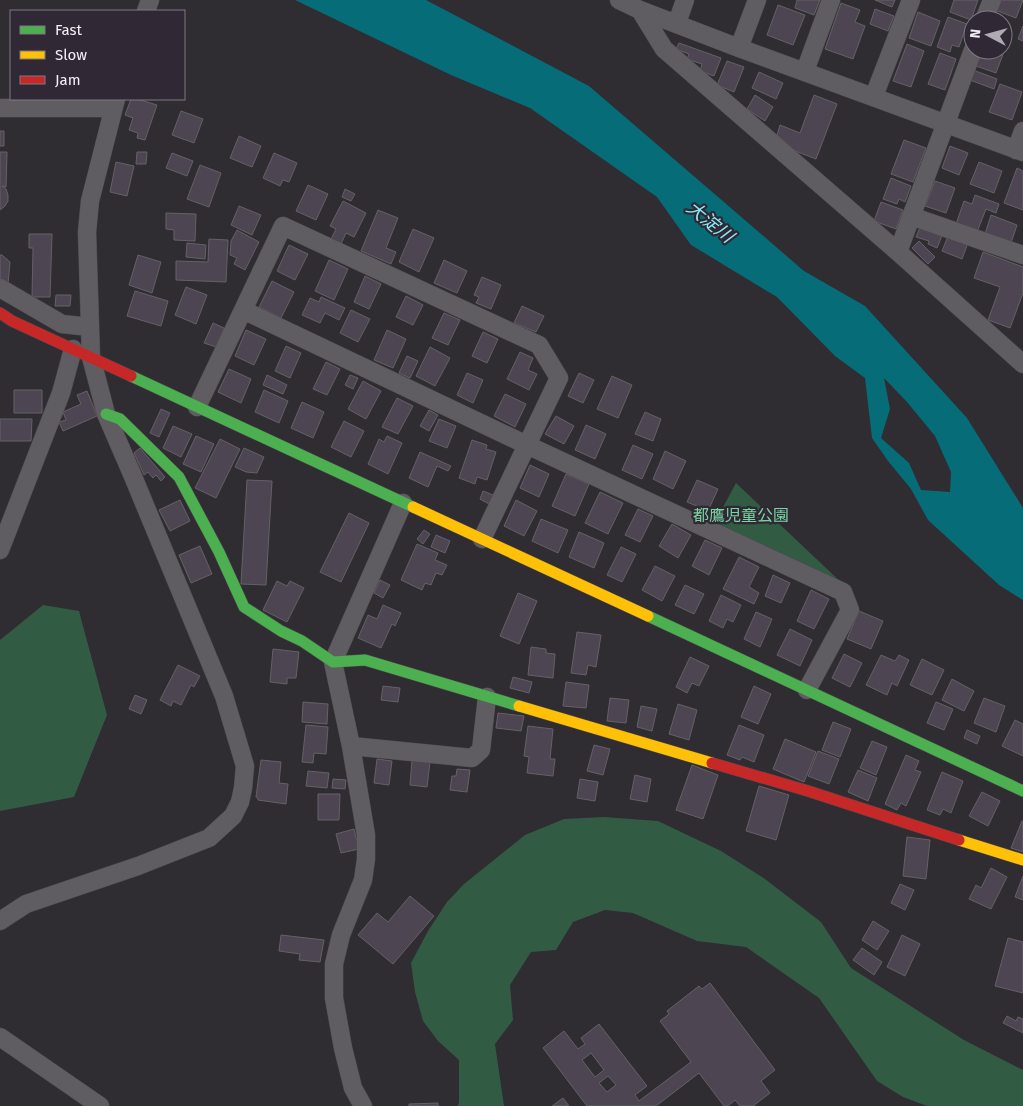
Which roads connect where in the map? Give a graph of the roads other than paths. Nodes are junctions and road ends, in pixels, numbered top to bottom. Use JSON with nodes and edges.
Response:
{"nodes":[{"id":1,"x":619,"y":0,"type":"edge"},
{"id":2,"x":685,"y":0,"type":"edge"},
{"id":3,"x":757,"y":0,"type":"edge"},
{"id":4,"x":831,"y":0,"type":"edge"},
{"id":5,"x":911,"y":0,"type":"edge"},
{"id":6,"x":640,"y":10,"type":"junction"},
{"id":7,"x":677,"y":23,"type":"junction"},
{"id":8,"x":739,"y":48,"type":"junction"},
{"id":9,"x":969,"y":60,"type":"edge"},
{"id":10,"x":804,"y":71,"type":"junction"},
{"id":11,"x":874,"y":96,"type":"junction"},
{"id":12,"x":114,"y":103,"type":"edge"},
{"id":13,"x":0,"y":108,"type":"edge"},
{"id":14,"x":947,"y":124,"type":"junction"},
{"id":15,"x":1023,"y":131,"type":"edge"},
{"id":16,"x":1020,"y":151,"type":"edge"},
{"id":17,"x":911,"y":216,"type":"junction"},
{"id":18,"x":898,"y":252,"type":"junction"},
{"id":19,"x":1023,"y":256,"type":"edge"},
{"id":20,"x":0,"y":288,"type":"edge"},
{"id":21,"x":243,"y":310,"type":"junction"},
{"id":22,"x":0,"y":314,"type":"edge"},
{"id":23,"x":90,"y":327,"type":"junction"},
{"id":24,"x":73,"y":349,"type":"junction"},
{"id":25,"x":1022,"y":357,"type":"edge"},
{"id":26,"x":91,"y":358,"type":"junction"},
{"id":27,"x":197,"y":407,"type":"junction"},
{"id":28,"x":106,"y":414,"type":"junction"},
{"id":29,"x":527,"y":446,"type":"junction"},
{"id":30,"x":403,"y":503,"type":"junction"},
{"id":31,"x":482,"y":539,"type":"junction"},
{"id":32,"x":0,"y":550,"type":"edge"},
{"id":33,"x":333,"y":662,"type":"junction"},
{"id":34,"x":807,"y":690,"type":"junction"},
{"id":35,"x":487,"y":697,"type":"junction"},
{"id":36,"x":351,"y":746,"type":"junction"},
{"id":37,"x":1023,"y":791,"type":"edge"},
{"id":38,"x":1023,"y":860,"type":"edge"},
{"id":39,"x":0,"y":921,"type":"edge"},
{"id":40,"x":0,"y":1038,"type":"edge"},
{"id":41,"x":91,"y":1103,"type":"edge"},
{"id":42,"x":363,"y":1106,"type":"edge"}],
"edges":[{"from":1,"to":6,"type":"street"},
{"from":2,"to":7,"type":"street"},
{"from":3,"to":8,"type":"street"},
{"from":4,"to":10,"type":"street"},
{"from":5,"to":11,"type":"street"},
{"from":6,"to":7,"type":"street"},
{"from":6,"to":18,"type":"street"},
{"from":7,"to":8,"type":"street"},
{"from":8,"to":10,"type":"street"},
{"from":9,"to":14,"type":"street"},
{"from":10,"to":11,"type":"street"},
{"from":11,"to":14,"type":"street"},
{"from":12,"to":13,"type":"street"},
{"from":12,"to":23,"type":"street"},
{"from":14,"to":16,"type":"street"},
{"from":14,"to":17,"type":"street"},
{"from":15,"to":16,"type":"street"},
{"from":17,"to":18,"type":"street"},
{"from":17,"to":19,"type":"street"},
{"from":18,"to":25,"type":"street"},
{"from":20,"to":23,"type":"street"},
{"from":21,"to":27,"type":"street"},
{"from":21,"to":29,"type":"street"},
{"from":21,"to":29,"type":"street"},
{"from":22,"to":24,"type":"street"},
{"from":23,"to":26,"type":"street"},
{"from":24,"to":26,"type":"street"},
{"from":24,"to":32,"type":"street"},
{"from":26,"to":27,"type":"street"},
{"from":26,"to":28,"type":"street"},
{"from":27,"to":30,"type":"street"},
{"from":28,"to":33,"type":"street"},
{"from":28,"to":39,"type":"street"},
{"from":29,"to":31,"type":"street"},
{"from":29,"to":34,"type":"street"},
{"from":30,"to":31,"type":"street"},
{"from":30,"to":33,"type":"street"},
{"from":31,"to":34,"type":"street"},
{"from":33,"to":35,"type":"street"},
{"from":33,"to":36,"type":"street"},
{"from":34,"to":37,"type":"street"},
{"from":35,"to":36,"type":"street"},
{"from":35,"to":38,"type":"street"},
{"from":36,"to":42,"type":"street"},
{"from":40,"to":41,"type":"street"}]}
